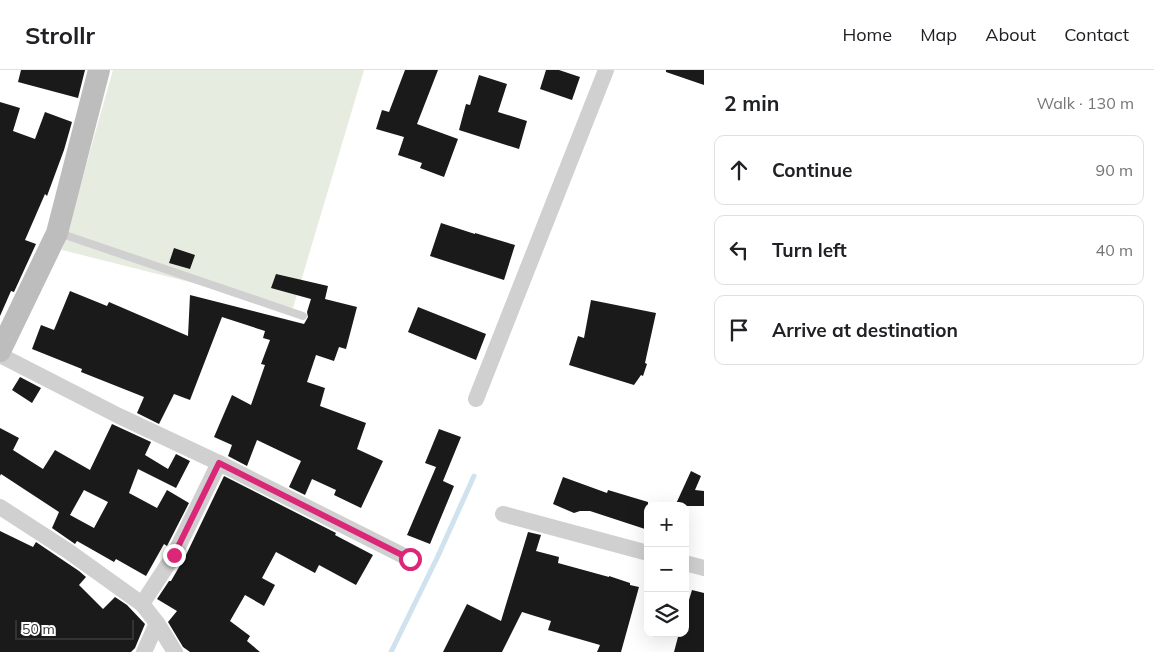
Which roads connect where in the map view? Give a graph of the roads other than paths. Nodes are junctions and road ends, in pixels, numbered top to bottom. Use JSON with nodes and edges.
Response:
{"nodes":[{"id":1,"x":99,"y":70,"type":"edge"},
{"id":2,"x":606,"y":70,"type":"edge"},
{"id":3,"x":57,"y":233,"type":"junction"},
{"id":4,"x":303,"y":316,"type":"dead end"},
{"id":5,"x":0,"y":351,"type":"edge"},
{"id":6,"x":0,"y":355,"type":"edge"},
{"id":7,"x":476,"y":399,"type":"dead end"},
{"id":8,"x":219,"y":463,"type":"junction"},
{"id":9,"x":0,"y":507,"type":"edge"},
{"id":10,"x":503,"y":514,"type":"dead end"},
{"id":11,"x":644,"y":552,"type":"edge"},
{"id":12,"x":410,"y":559,"type":"dead end"},
{"id":13,"x":689,"y":564,"type":"edge"},
{"id":14,"x":704,"y":568,"type":"edge"},
{"id":15,"x":142,"y":604,"type":"junction"},
{"id":16,"x":157,"y":623,"type":"junction"},
{"id":17,"x":144,"y":652,"type":"edge"},
{"id":18,"x":175,"y":652,"type":"edge"}],
"edges":[{"from":1,"to":3,"type":"main road"},
{"from":2,"to":7,"type":"street"},
{"from":3,"to":4,"type":"lane"},
{"from":3,"to":5,"type":"main road"},
{"from":6,"to":8,"type":"street"},
{"from":8,"to":12,"type":"street"},
{"from":8,"to":15,"type":"street"},
{"from":9,"to":15,"type":"street"},
{"from":10,"to":11,"type":"street"},
{"from":13,"to":14,"type":"street"},
{"from":15,"to":16,"type":"street"},
{"from":16,"to":17,"type":"street"},
{"from":16,"to":18,"type":"street"}]}
